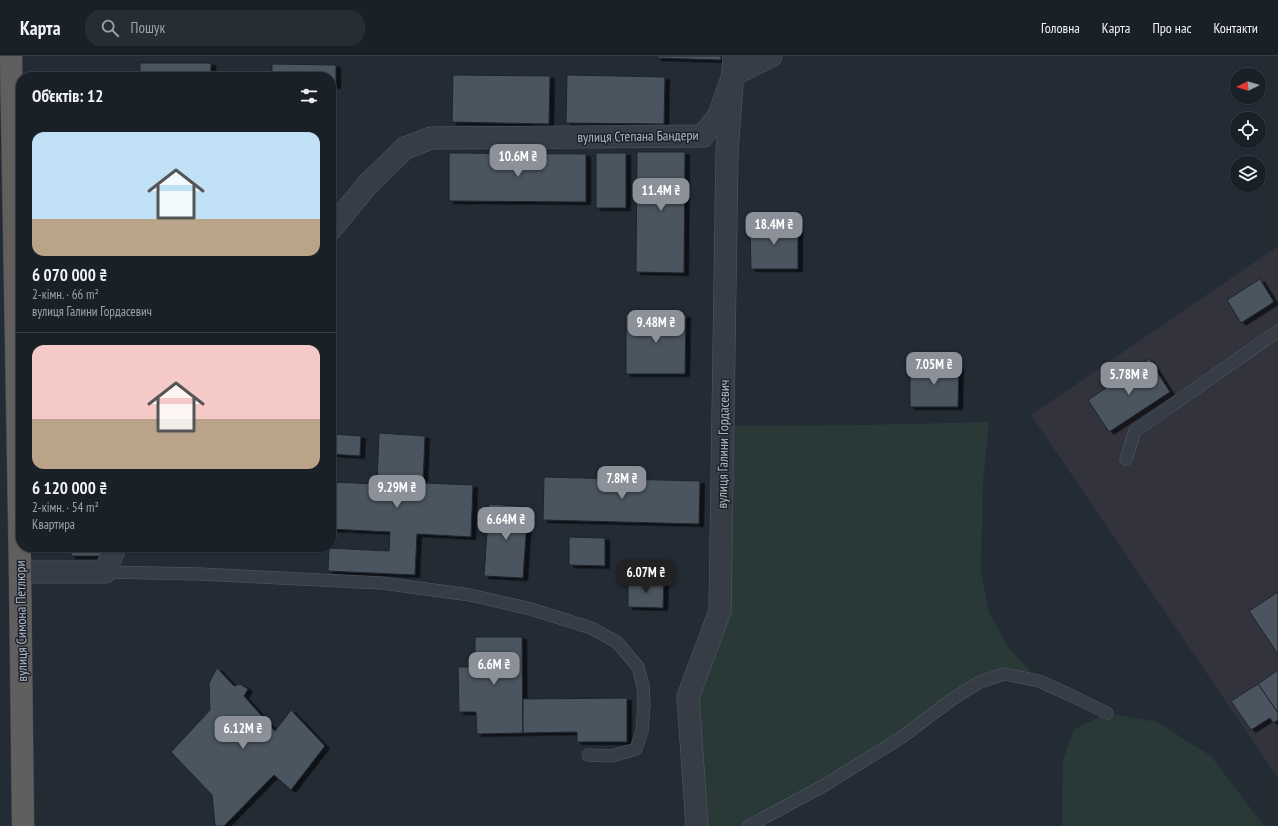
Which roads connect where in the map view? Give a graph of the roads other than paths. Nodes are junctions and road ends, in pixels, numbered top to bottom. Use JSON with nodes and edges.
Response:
{"nodes":[{"id":1,"x":11,"y":56,"type":"edge"},
{"id":2,"x":771,"y":56,"type":"edge"},
{"id":3,"x":733,"y":66,"type":"edge"},
{"id":4,"x":16,"y":168,"type":"edge"},
{"id":5,"x":336,"y":222,"type":"edge"},
{"id":6,"x":1278,"y":331,"type":"edge"},
{"id":7,"x":1126,"y":459,"type":"dead end"},
{"id":8,"x":20,"y":552,"type":"edge"},
{"id":9,"x":113,"y":552,"type":"edge"},
{"id":10,"x":20,"y":572,"type":"junction"},
{"id":11,"x":105,"y":572,"type":"junction"},
{"id":12,"x":1107,"y":713,"type":"dead end"},
{"id":13,"x":588,"y":755,"type":"dead end"},
{"id":14,"x":23,"y":826,"type":"edge"},
{"id":15,"x":697,"y":826,"type":"edge"},
{"id":16,"x":749,"y":826,"type":"edge"}],
"edges":[{"from":1,"to":4,"type":"highway","name":"вулиця Симона Петлюри"},
{"from":2,"to":3,"type":"street"},
{"from":3,"to":5,"type":"street","name":"вулиця Степана Бандери"},
{"from":3,"to":15,"type":"street","name":"вулиця Галини Гордасевич"},
{"from":6,"to":7,"type":"lane"},
{"from":8,"to":10,"type":"highway","name":"вулиця Симона Петлюри"},
{"from":9,"to":11,"type":"street"},
{"from":10,"to":11,"type":"street"},
{"from":10,"to":14,"type":"highway","name":"вулиця Симона Петлюри"},
{"from":11,"to":13,"type":"lane"},
{"from":12,"to":16,"type":"lane"}]}
